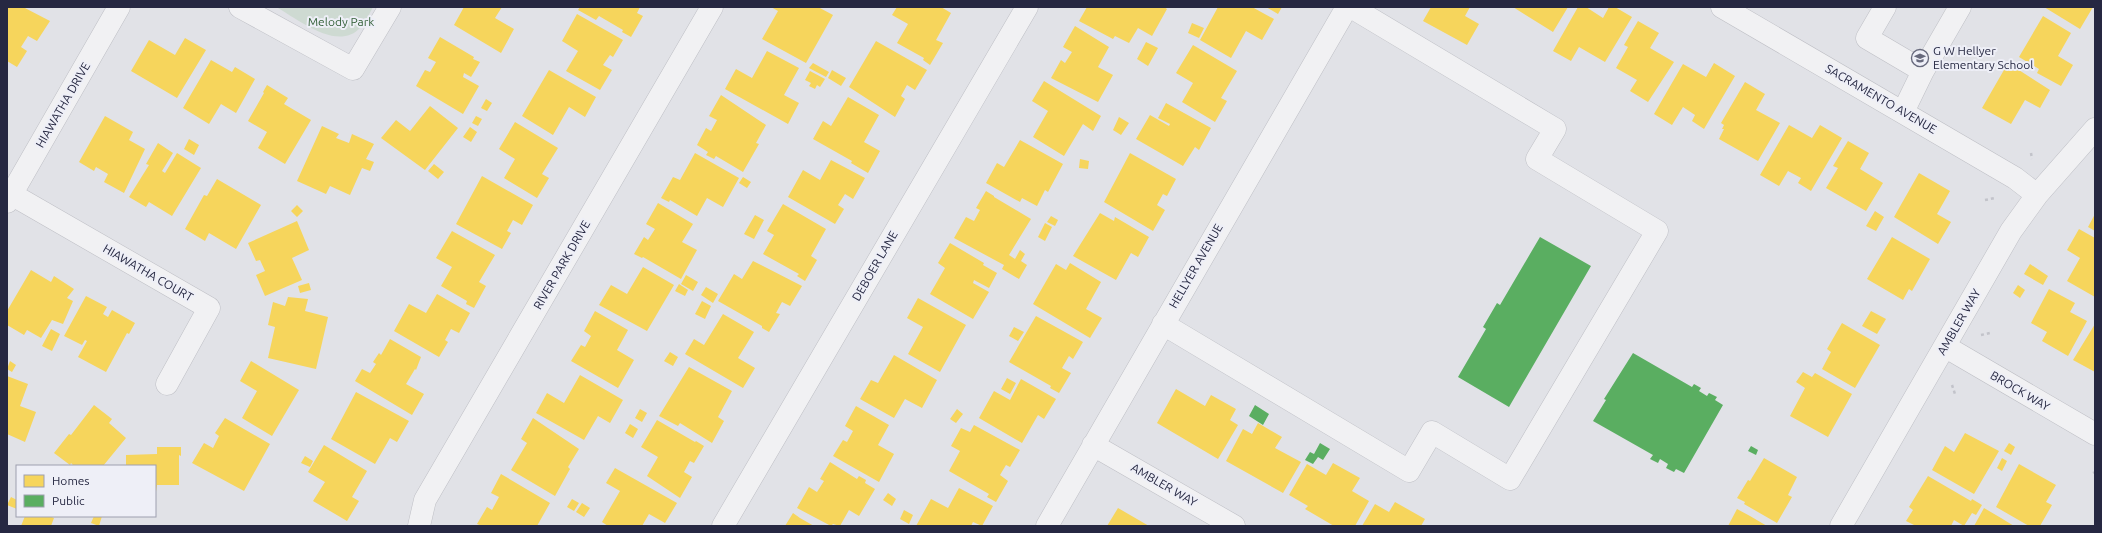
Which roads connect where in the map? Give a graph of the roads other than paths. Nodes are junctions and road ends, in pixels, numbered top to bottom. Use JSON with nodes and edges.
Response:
{"nodes":[{"id":1,"x":119,"y":7,"type":"edge"},
{"id":2,"x":240,"y":7,"type":"edge"},
{"id":3,"x":390,"y":7,"type":"edge"},
{"id":4,"x":712,"y":7,"type":"edge"},
{"id":5,"x":1027,"y":7,"type":"edge"},
{"id":6,"x":1347,"y":7,"type":"edge"},
{"id":7,"x":1351,"y":7,"type":"edge"},
{"id":8,"x":1722,"y":7,"type":"edge"},
{"id":9,"x":1885,"y":7,"type":"edge"},
{"id":10,"x":1960,"y":7,"type":"edge"},
{"id":11,"x":1923,"y":71,"type":"junction"},
{"id":12,"x":1903,"y":112,"type":"junction"},
{"id":13,"x":2095,"y":129,"type":"edge"},
{"id":14,"x":2037,"y":195,"type":"junction"},
{"id":15,"x":9,"y":198,"type":"edge"},
{"id":16,"x":1163,"y":324,"type":"junction"},
{"id":17,"x":1946,"y":346,"type":"junction"},
{"id":18,"x":167,"y":384,"type":"dead end"},
{"id":19,"x":2095,"y":434,"type":"edge"},
{"id":20,"x":1093,"y":445,"type":"junction"},
{"id":21,"x":419,"y":526,"type":"edge"},
{"id":22,"x":723,"y":526,"type":"edge"},
{"id":23,"x":1047,"y":526,"type":"edge"},
{"id":24,"x":1234,"y":526,"type":"edge"},
{"id":25,"x":1841,"y":526,"type":"edge"}],
"edges":[{"from":1,"to":15,"type":"street","name":"HIAWATHA DRIVE"},
{"from":2,"to":3,"type":"street"},
{"from":4,"to":21,"type":"street","name":"RIVER PARK DRIVE"},
{"from":5,"to":22,"type":"street","name":"DEBOER LANE"},
{"from":6,"to":16,"type":"street","name":"HELLYER AVENUE"},
{"from":7,"to":16,"type":"street"},
{"from":8,"to":12,"type":"street","name":"SACRAMENTO AVENUE"},
{"from":9,"to":11,"type":"street"},
{"from":10,"to":11,"type":"street"},
{"from":11,"to":12,"type":"street"},
{"from":12,"to":14,"type":"street","name":"SACRAMENTO AVENUE"},
{"from":13,"to":14,"type":"street","name":"AMBLER WAY"},
{"from":14,"to":17,"type":"street","name":"AMBLER WAY"},
{"from":15,"to":18,"type":"street","name":"HIAWATHA COURT"},
{"from":16,"to":20,"type":"street","name":"HELLYER AVENUE"},
{"from":17,"to":19,"type":"street","name":"BROCK WAY"},
{"from":17,"to":25,"type":"street","name":"AMBLER WAY"},
{"from":20,"to":23,"type":"street","name":"HELLYER AVENUE"},
{"from":20,"to":24,"type":"street","name":"AMBLER WAY"}]}
